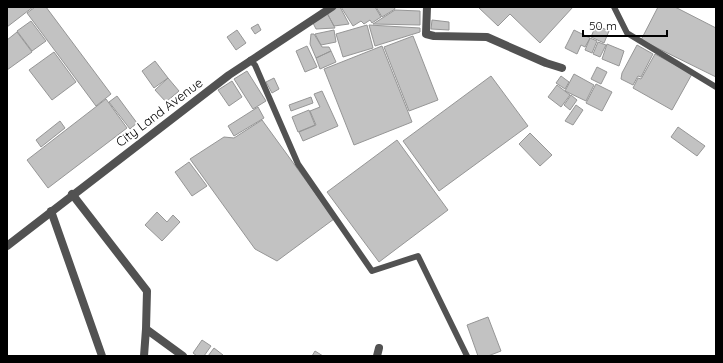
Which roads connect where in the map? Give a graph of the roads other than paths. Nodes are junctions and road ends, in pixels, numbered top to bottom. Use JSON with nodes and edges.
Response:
{"nodes":[{"id":1,"x":332,"y":7,"type":"edge"},
{"id":2,"x":427,"y":7,"type":"edge"},
{"id":3,"x":614,"y":7,"type":"edge"},
{"id":4,"x":250,"y":60,"type":"junction"},
{"id":5,"x":562,"y":68,"type":"dead end"},
{"id":6,"x":716,"y":88,"type":"edge"},
{"id":7,"x":72,"y":194,"type":"junction"},
{"id":8,"x":51,"y":211,"type":"junction"},
{"id":9,"x":7,"y":246,"type":"edge"},
{"id":10,"x":146,"y":329,"type":"junction"},
{"id":11,"x":102,"y":356,"type":"edge"},
{"id":12,"x":144,"y":356,"type":"edge"},
{"id":13,"x":183,"y":356,"type":"edge"},
{"id":14,"x":467,"y":356,"type":"edge"}],
"edges":[{"from":1,"to":4,"type":"street","name":"City Land Avenue"},
{"from":2,"to":5,"type":"street"},
{"from":3,"to":6,"type":"lane"},
{"from":4,"to":7,"type":"street","name":"City Land Avenue"},
{"from":4,"to":14,"type":"lane"},
{"from":7,"to":8,"type":"street","name":"City Land Avenue"},
{"from":7,"to":10,"type":"street"},
{"from":8,"to":9,"type":"street","name":"City Land Avenue"},
{"from":8,"to":11,"type":"street"},
{"from":10,"to":12,"type":"street"},
{"from":10,"to":13,"type":"street"}]}
